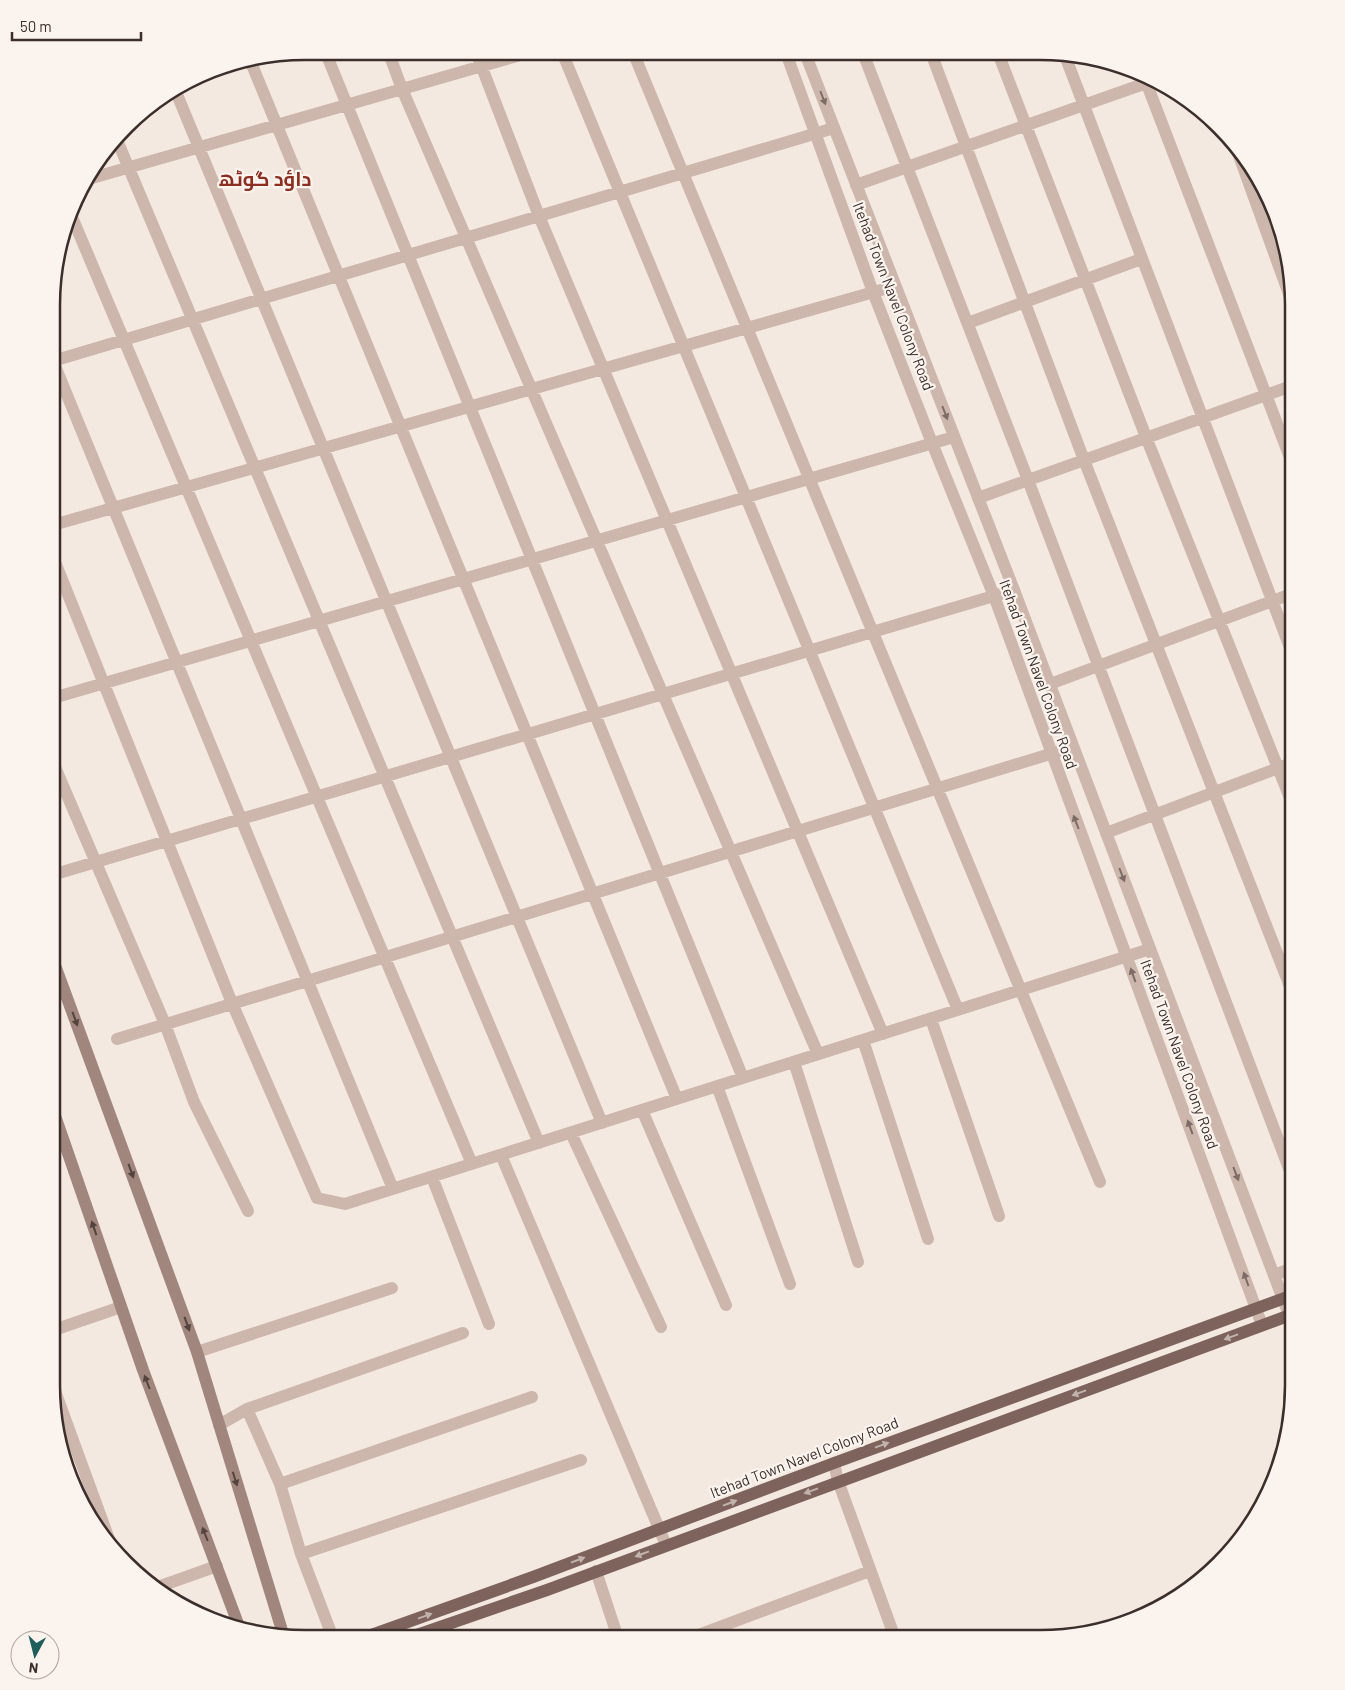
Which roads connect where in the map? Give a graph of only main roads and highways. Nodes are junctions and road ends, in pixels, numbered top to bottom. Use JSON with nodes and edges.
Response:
{"nodes":[{"id":1,"x":60,"y":978,"type":"edge"},
{"id":2,"x":60,"y":1130,"type":"edge"},
{"id":3,"x":1285,"y":1298,"type":"edge"},
{"id":4,"x":1285,"y":1316,"type":"edge"},
{"id":5,"x":237,"y":1620,"type":"edge"},
{"id":6,"x":281,"y":1629,"type":"edge"},
{"id":7,"x":385,"y":1630,"type":"edge"},
{"id":8,"x":430,"y":1630,"type":"edge"}],
"edges":[{"from":1,"to":6,"type":"main road","one_way":true},
{"from":5,"to":2,"type":"main road","one_way":true},
{"from":7,"to":3,"type":"main road","name":"Itehad Town Navel Colony Road","one_way":true},
{"from":4,"to":8,"type":"main road","name":"Itehad Town Navel Colony Road","one_way":true}]}
